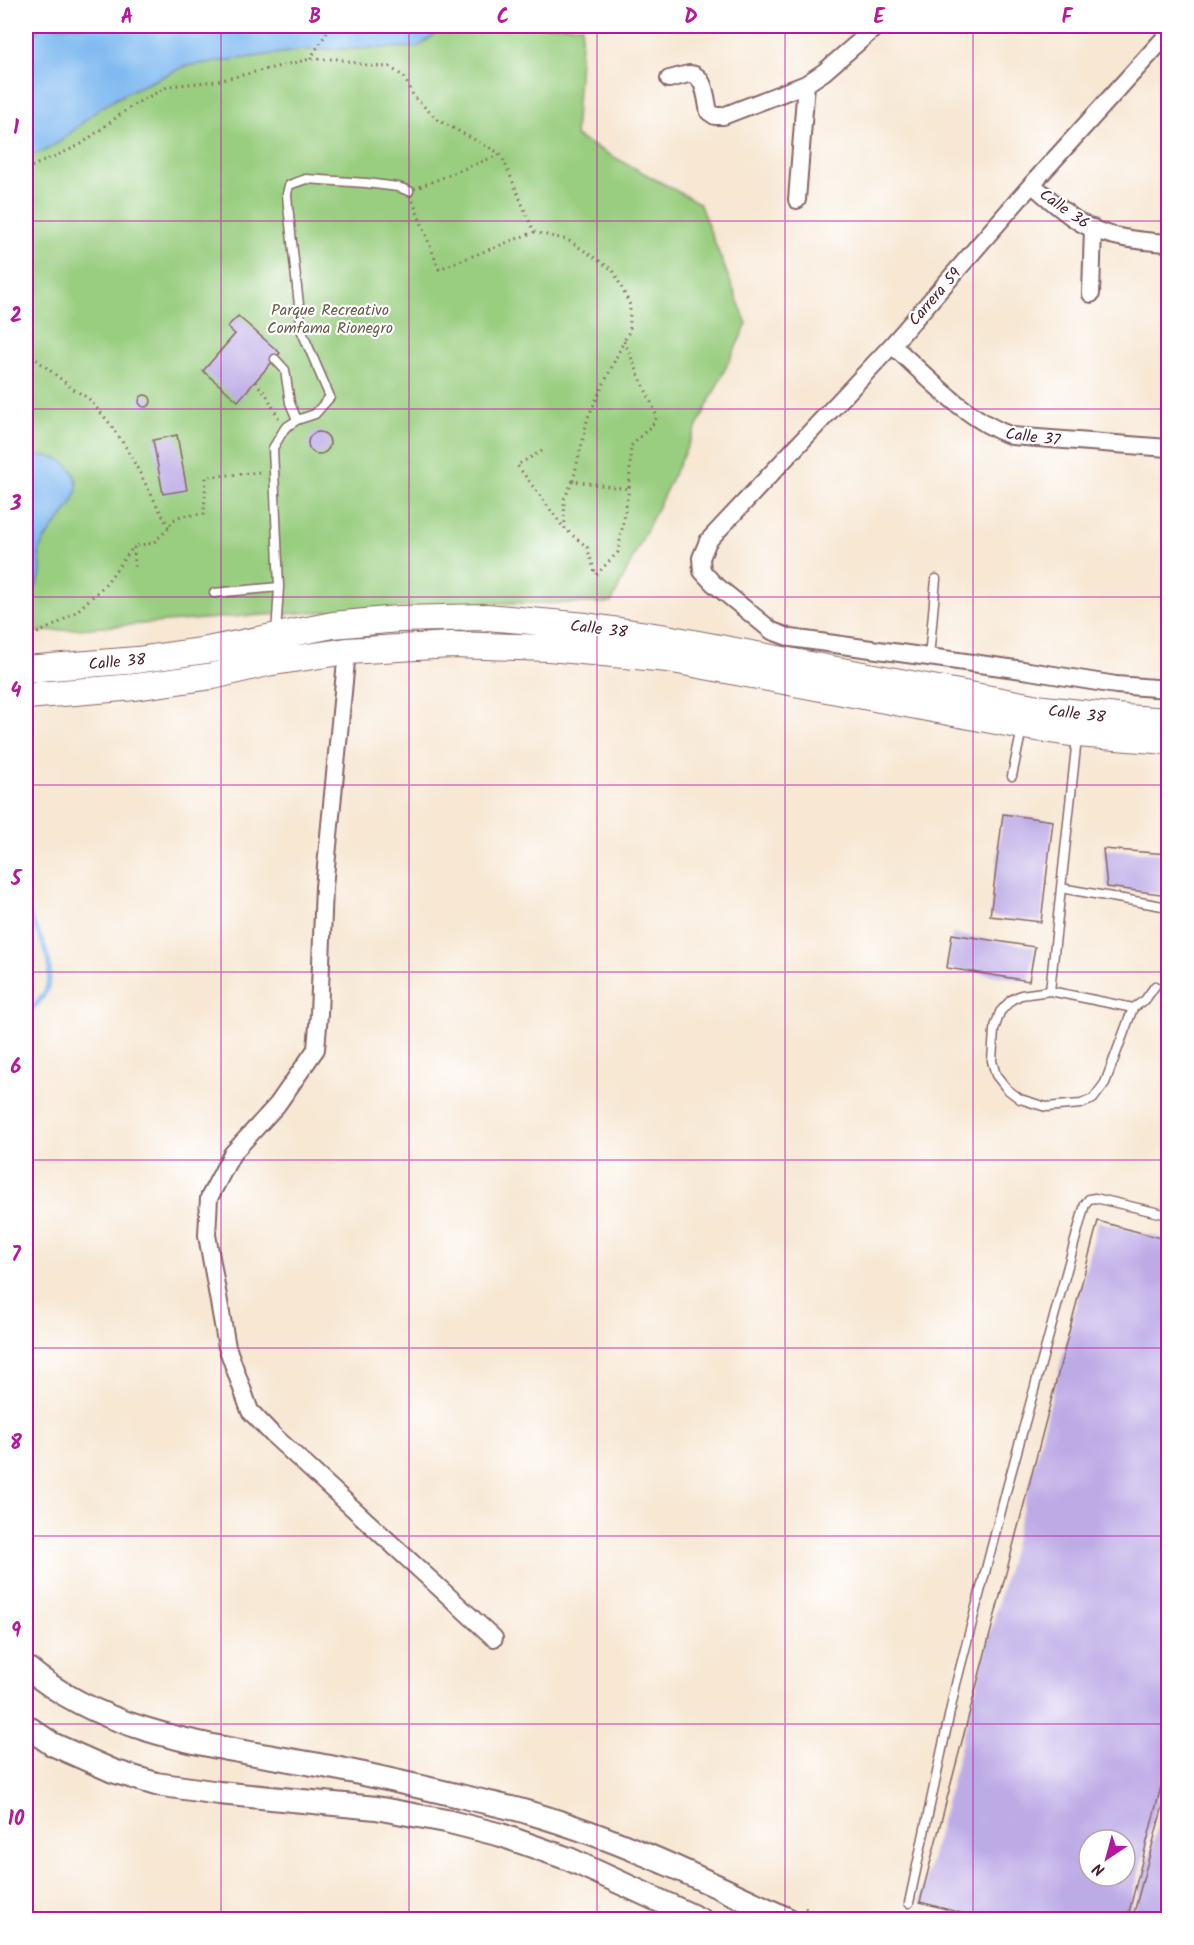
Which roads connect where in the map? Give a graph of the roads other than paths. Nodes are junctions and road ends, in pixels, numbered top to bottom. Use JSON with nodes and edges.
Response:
{"nodes":[{"id":1,"x":877,"y":26,"type":"edge"},
{"id":2,"x":1168,"y":34,"type":"edge"},
{"id":3,"x":669,"y":79,"type":"dead end"},
{"id":4,"x":806,"y":84,"type":"junction"},
{"id":5,"x":1032,"y":184,"type":"junction"},
{"id":6,"x":409,"y":191,"type":"road end"},
{"id":7,"x":797,"y":200,"type":"dead end"},
{"id":8,"x":1093,"y":228,"type":"junction"},
{"id":9,"x":1168,"y":243,"type":"edge"},
{"id":10,"x":1091,"y":294,"type":"dead end"},
{"id":11,"x":892,"y":345,"type":"junction"},
{"id":12,"x":275,"y":359,"type":"dead end"},
{"id":13,"x":297,"y":420,"type":"junction"},
{"id":14,"x":1168,"y":448,"type":"edge"},
{"id":15,"x":701,"y":558,"type":"joint"},
{"id":16,"x":936,"y":579,"type":"dead end"},
{"id":17,"x":279,"y":587,"type":"junction"},
{"id":18,"x":214,"y":593,"type":"dead end"},
{"id":19,"x":276,"y":635,"type":"junction"},
{"id":20,"x":347,"y":651,"type":"junction"},
{"id":21,"x":929,"y":658,"type":"junction"},
{"id":22,"x":26,"y":669,"type":"edge"},
{"id":23,"x":1168,"y":689,"type":"edge"},
{"id":24,"x":26,"y":696,"type":"edge"},
{"id":25,"x":1168,"y":721,"type":"edge"},
{"id":26,"x":1023,"y":726,"type":"junction"},
{"id":27,"x":1077,"y":734,"type":"junction"},
{"id":28,"x":1168,"y":741,"type":"edge"},
{"id":29,"x":1012,"y":776,"type":"dead end"},
{"id":30,"x":1060,"y":888,"type":"junction"},
{"id":31,"x":1168,"y":907,"type":"edge"},
{"id":32,"x":1155,"y":986,"type":"dead end"},
{"id":33,"x":1050,"y":991,"type":"junction"},
{"id":34,"x":1133,"y":1008,"type":"junction"},
{"id":35,"x":1168,"y":1215,"type":"edge"},
{"id":36,"x":494,"y":1638,"type":"dead end"},
{"id":37,"x":26,"y":1667,"type":"edge"},
{"id":38,"x":26,"y":1726,"type":"edge"},
{"id":39,"x":909,"y":1903,"type":"dead end"},
{"id":40,"x":701,"y":1920,"type":"edge"},
{"id":41,"x":789,"y":1920,"type":"edge"}],
"edges":[{"from":1,"to":4,"type":"street"},
{"from":2,"to":5,"type":"street","name":"Carrera 59"},
{"from":3,"to":4,"type":"street"},
{"from":4,"to":7,"type":"street"},
{"from":5,"to":8,"type":"street","name":"Calle 36"},
{"from":5,"to":11,"type":"street","name":"Carrera 59"},
{"from":6,"to":13,"type":"lane"},
{"from":8,"to":9,"type":"street","name":"Calle 36"},
{"from":8,"to":10,"type":"street"},
{"from":11,"to":14,"type":"street","name":"Calle 37"},
{"from":11,"to":15,"type":"street","name":"Carrera 59"},
{"from":12,"to":13,"type":"lane"},
{"from":13,"to":17,"type":"lane"},
{"from":15,"to":21,"type":"street","name":"Calle 38"},
{"from":16,"to":21,"type":"lane"},
{"from":17,"to":18,"type":"lane"},
{"from":17,"to":19,"type":"lane"},
{"from":19,"to":22,"type":"main road","name":"Calle 38"},
{"from":19,"to":25,"type":"main road","name":"Calle 38"},
{"from":20,"to":24,"type":"main road","name":"Calle 38"},
{"from":20,"to":26,"type":"main road","name":"Calle 38"},
{"from":20,"to":36,"type":"street"},
{"from":21,"to":23,"type":"street","name":"Calle 38"},
{"from":26,"to":27,"type":"main road","name":"Calle 38"},
{"from":26,"to":29,"type":"lane"},
{"from":27,"to":28,"type":"main road","name":"Calle 38"},
{"from":27,"to":30,"type":"lane"},
{"from":30,"to":31,"type":"lane"},
{"from":30,"to":33,"type":"lane"},
{"from":32,"to":34,"type":"lane"},
{"from":33,"to":34,"type":"lane"},
{"from":33,"to":34,"type":"lane"},
{"from":35,"to":39,"type":"lane"},
{"from":37,"to":41,"type":"street"},
{"from":38,"to":40,"type":"street"}]}
